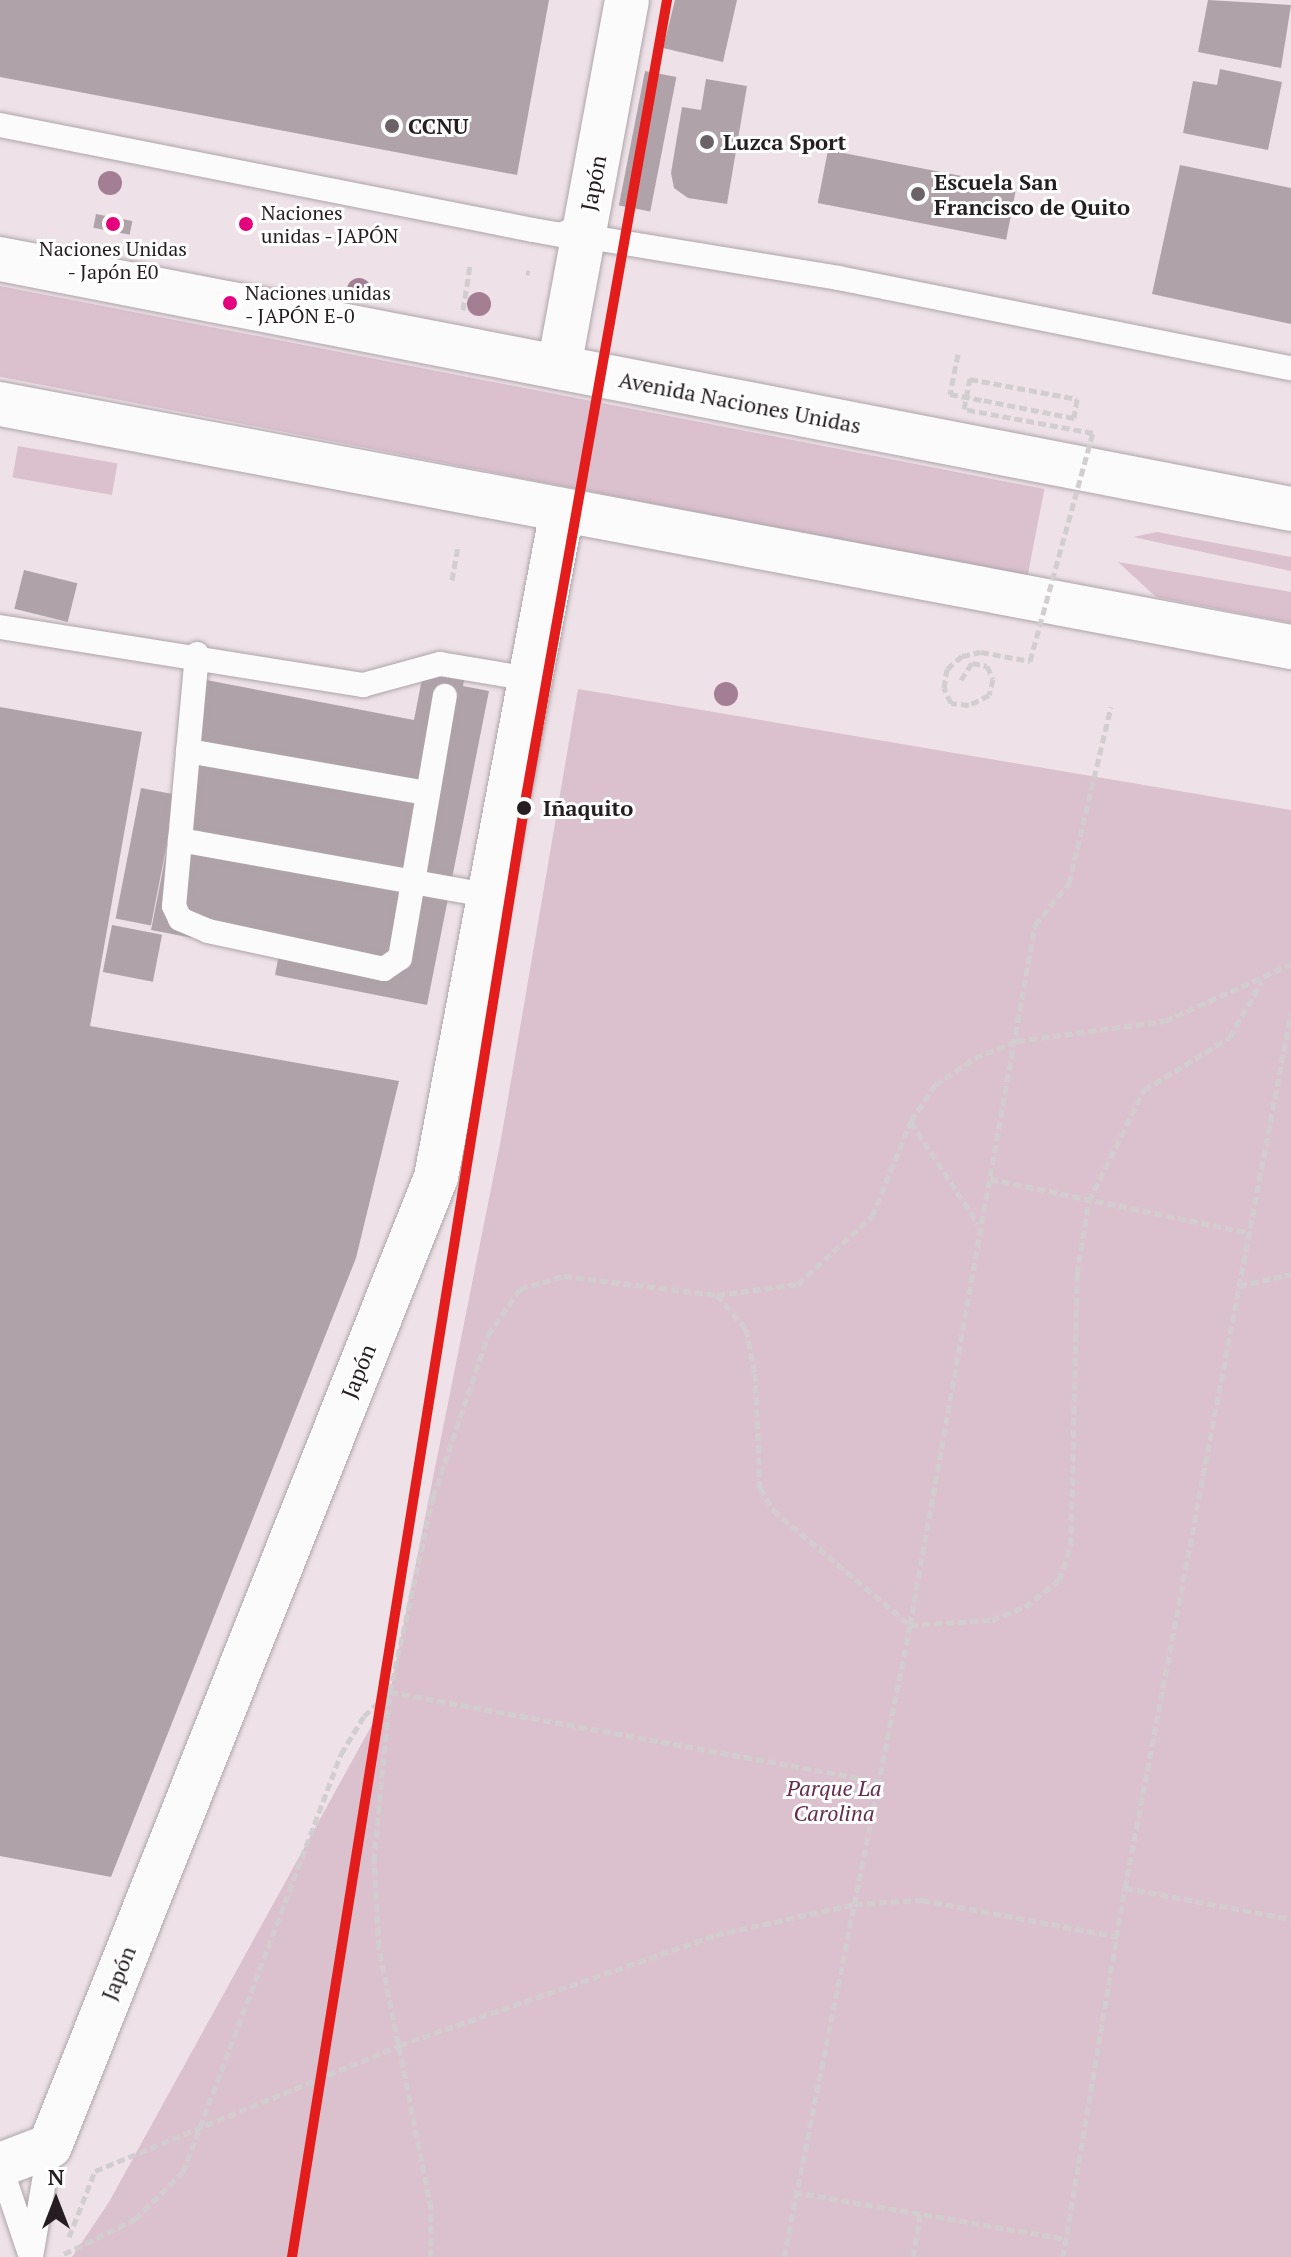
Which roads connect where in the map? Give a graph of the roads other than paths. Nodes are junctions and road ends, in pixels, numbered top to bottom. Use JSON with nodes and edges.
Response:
{"nodes":[{"id":1,"x":627,"y":0,"type":"edge"},
{"id":2,"x":0,"y":125,"type":"edge"},
{"id":3,"x":583,"y":237,"type":"junction"},
{"id":4,"x":0,"y":259,"type":"edge"},
{"id":5,"x":559,"y":367,"type":"junction"},
{"id":6,"x":1291,"y":368,"type":"edge"},
{"id":7,"x":0,"y":404,"type":"edge"},
{"id":8,"x":1291,"y":509,"type":"edge"},
{"id":9,"x":562,"y":511,"type":"junction"},
{"id":10,"x":0,"y":627,"type":"edge"},
{"id":11,"x":1291,"y":647,"type":"edge"},
{"id":12,"x":197,"y":654,"type":"junction"},
{"id":13,"x":530,"y":679,"type":"junction"},
{"id":14,"x":445,"y":696,"type":"dead end"},
{"id":15,"x":188,"y":751,"type":"junction"},
{"id":16,"x":426,"y":793,"type":"junction"},
{"id":17,"x":180,"y":840,"type":"junction"},
{"id":18,"x":415,"y":882,"type":"junction"},
{"id":19,"x":490,"y":896,"type":"junction"},
{"id":20,"x":50,"y":2146,"type":"junction"},
{"id":21,"x":0,"y":2165,"type":"edge"},
{"id":22,"x":32,"y":2257,"type":"edge"}],
"edges":[{"from":1,"to":3,"type":"main road","name":"Japón"},
{"from":2,"to":3,"type":"lane"},
{"from":3,"to":5,"type":"main road","name":"Japón"},
{"from":3,"to":6,"type":"lane"},
{"from":4,"to":5,"type":"main road","name":"Avenida Naciones Unidas"},
{"from":5,"to":8,"type":"main road","name":"Avenida Naciones Unidas"},
{"from":7,"to":9,"type":"main road"},
{"from":9,"to":11,"type":"main road"},
{"from":9,"to":13,"type":"main road","name":"Japón"},
{"from":10,"to":12,"type":"lane"},
{"from":12,"to":13,"type":"lane"},
{"from":12,"to":15,"type":"lane"},
{"from":13,"to":19,"type":"main road","name":"Japón"},
{"from":14,"to":16,"type":"lane"},
{"from":15,"to":16,"type":"lane"},
{"from":15,"to":17,"type":"lane"},
{"from":16,"to":18,"type":"lane"},
{"from":17,"to":18,"type":"lane"},
{"from":17,"to":18,"type":"lane"},
{"from":18,"to":19,"type":"lane"},
{"from":19,"to":20,"type":"main road","name":"Japón"},
{"from":20,"to":21,"type":"main road"},
{"from":20,"to":22,"type":"lane"},
{"from":21,"to":22,"type":"lane"}]}
